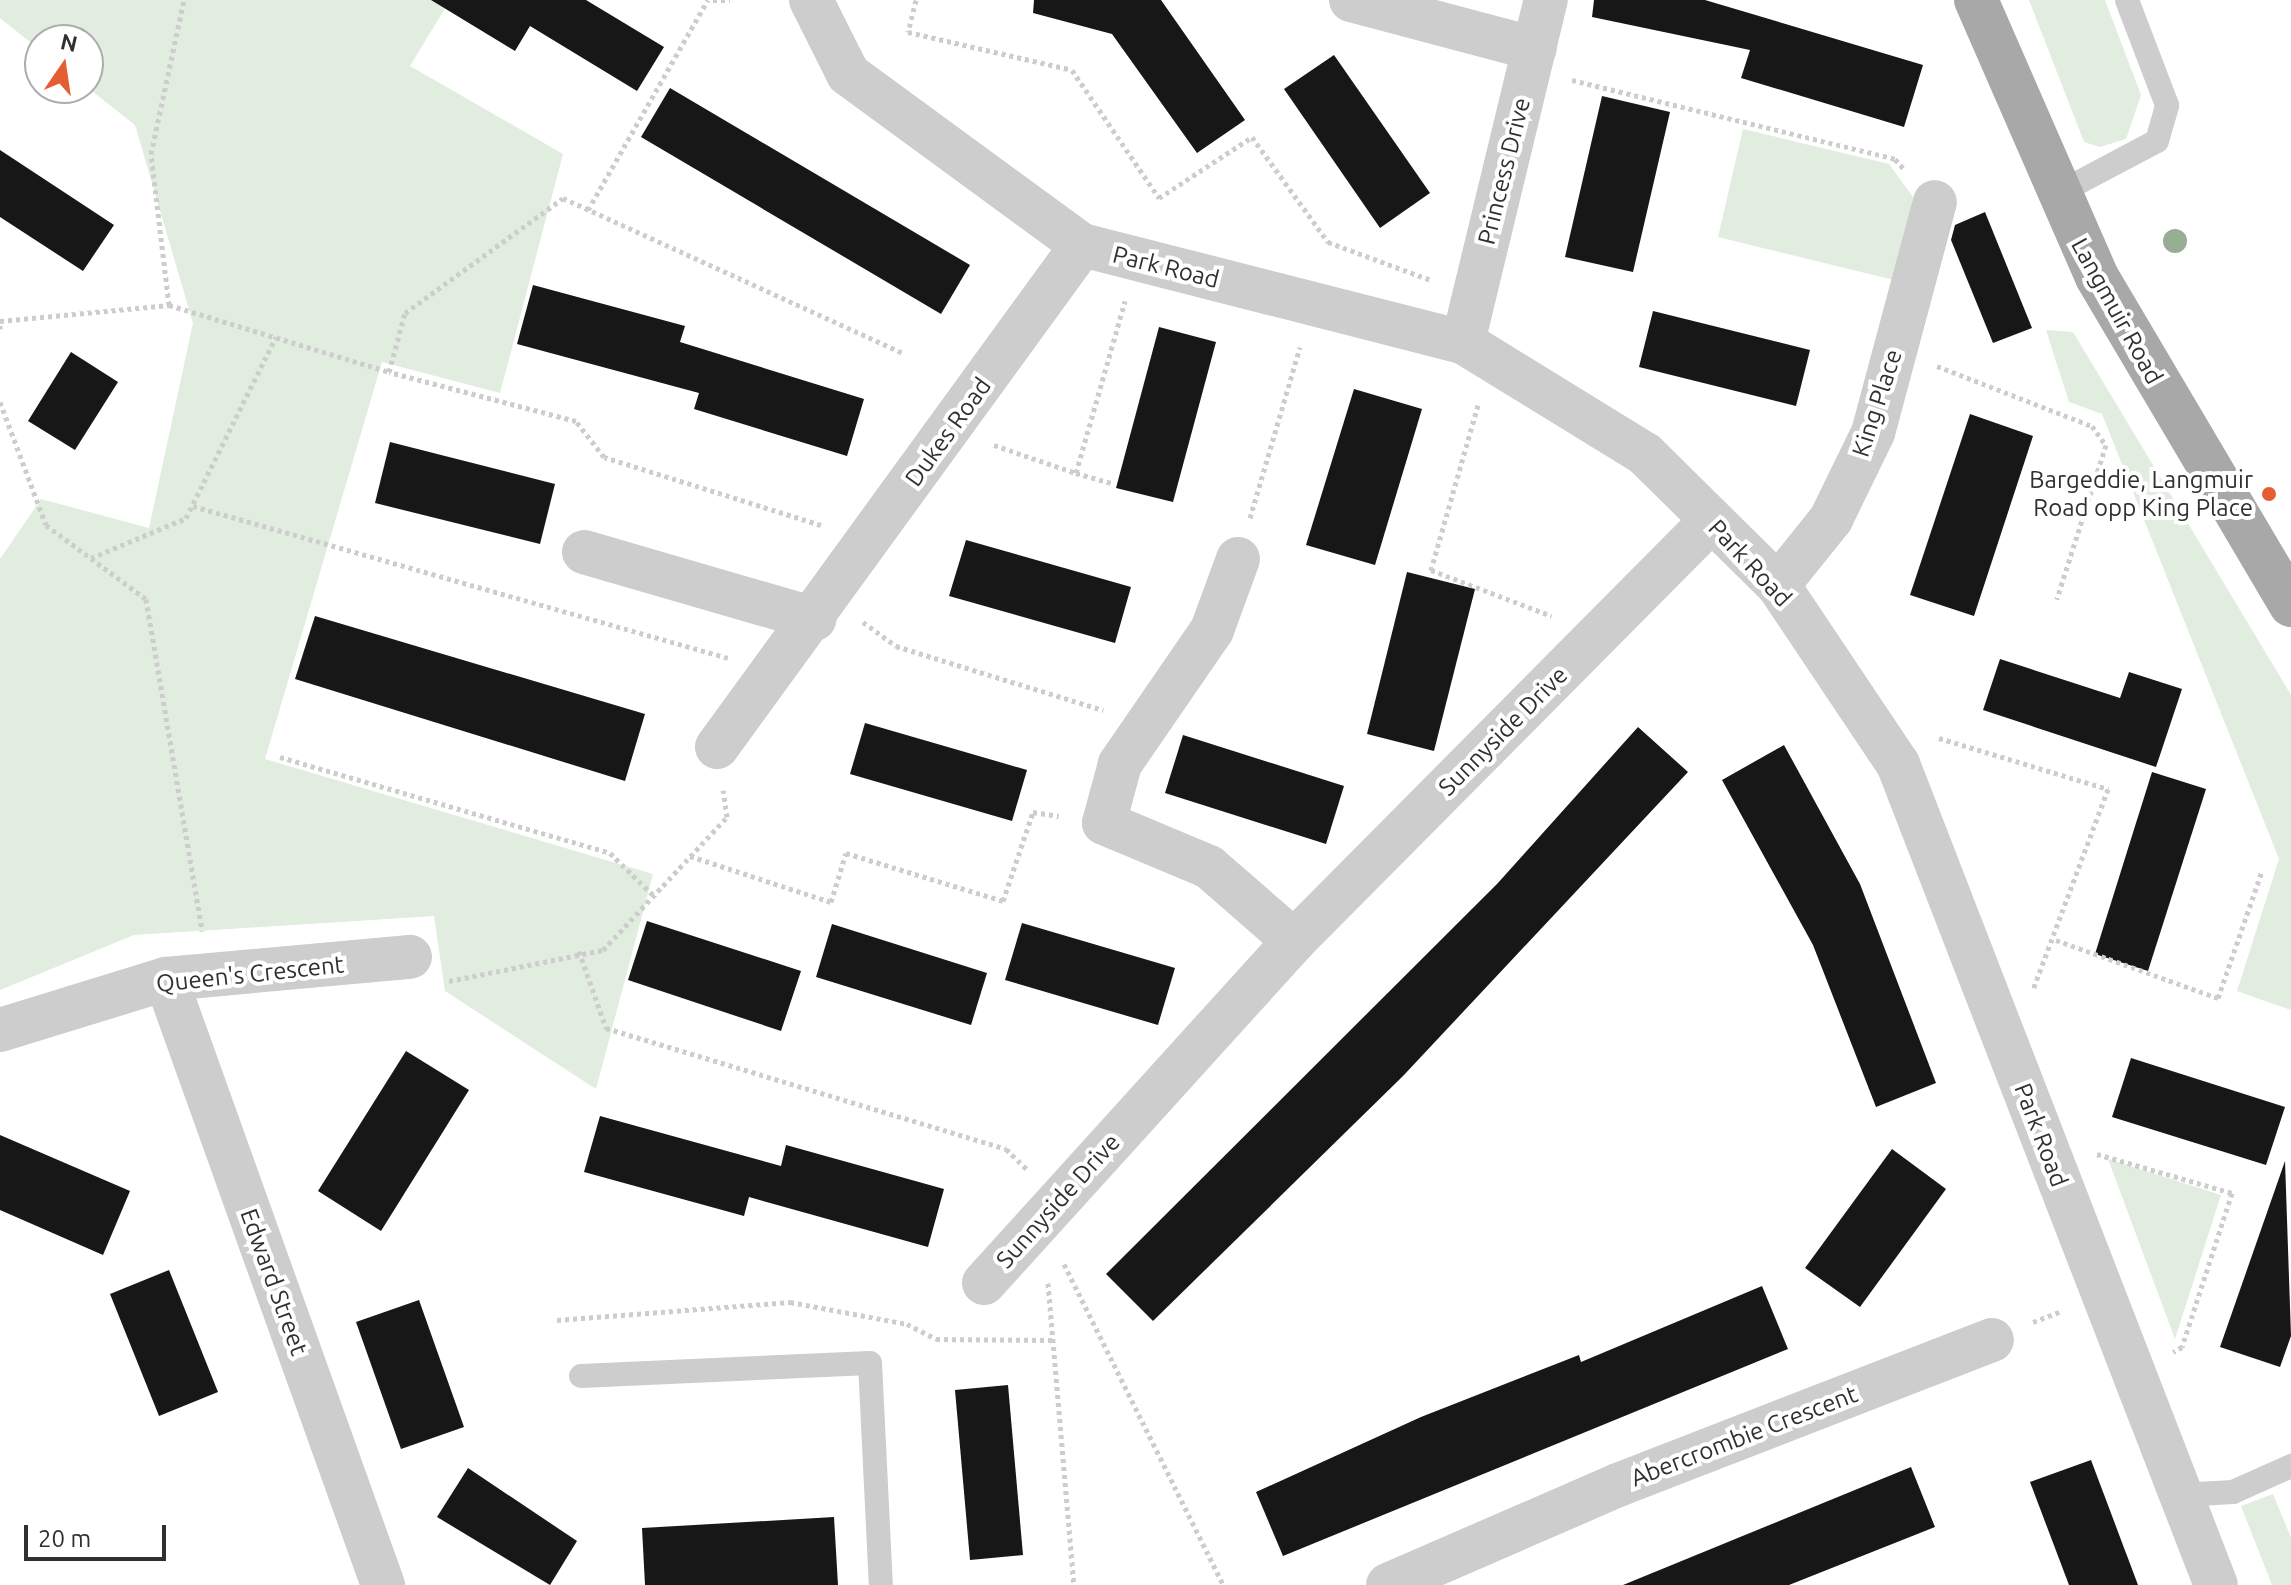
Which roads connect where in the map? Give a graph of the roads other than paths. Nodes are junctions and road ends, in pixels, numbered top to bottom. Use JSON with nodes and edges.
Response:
{"nodes":[{"id":1,"x":811,"y":0,"type":"edge"},
{"id":2,"x":1351,"y":0,"type":"edge"},
{"id":3,"x":1546,"y":0,"type":"edge"},
{"id":4,"x":1976,"y":0,"type":"edge"},
{"id":5,"x":2127,"y":0,"type":"edge"},
{"id":6,"x":1532,"y":59,"type":"junction"},
{"id":7,"x":2055,"y":195,"type":"junction"},
{"id":8,"x":1935,"y":202,"type":"road end"},
{"id":9,"x":1082,"y":245,"type":"junction"},
{"id":10,"x":1478,"y":350,"type":"junction"},
{"id":11,"x":1711,"y":521,"type":"junction"},
{"id":12,"x":584,"y":552,"type":"dead end"},
{"id":13,"x":1238,"y":559,"type":"road end"},
{"id":14,"x":1778,"y":585,"type":"junction"},
{"id":15,"x":2291,"y":605,"type":"edge"},
{"id":16,"x":822,"y":609,"type":"junction"},
{"id":17,"x":717,"y":747,"type":"road end"},
{"id":18,"x":1294,"y":941,"type":"junction"},
{"id":19,"x":410,"y":957,"type":"road end"},
{"id":20,"x":166,"y":979,"type":"junction"},
{"id":21,"x":0,"y":1030,"type":"edge"},
{"id":22,"x":984,"y":1283,"type":"dead end"},
{"id":23,"x":1992,"y":1340,"type":"road end"},
{"id":24,"x":581,"y":1376,"type":"dead end"},
{"id":25,"x":2291,"y":1466,"type":"edge"},
{"id":26,"x":2180,"y":1495,"type":"junction"},
{"id":27,"x":383,"y":1585,"type":"edge"},
{"id":28,"x":881,"y":1585,"type":"edge"},
{"id":29,"x":1388,"y":1585,"type":"edge"},
{"id":30,"x":2216,"y":1585,"type":"edge"}],
"edges":[{"from":1,"to":9,"type":"street","name":"Park Road"},
{"from":2,"to":6,"type":"street"},
{"from":3,"to":6,"type":"street","name":"Princess Drive"},
{"from":4,"to":7,"type":"main road","name":"Langmuir Road"},
{"from":5,"to":7,"type":"lane"},
{"from":6,"to":10,"type":"street","name":"Princess Drive"},
{"from":7,"to":15,"type":"main road","name":"Langmuir Road"},
{"from":8,"to":14,"type":"street","name":"King Place"},
{"from":9,"to":10,"type":"street","name":"Park Road"},
{"from":9,"to":16,"type":"street","name":"Dukes Road"},
{"from":10,"to":11,"type":"street","name":"Park Road"},
{"from":11,"to":14,"type":"street","name":"Park Road"},
{"from":11,"to":18,"type":"street","name":"Sunnyside Drive"},
{"from":12,"to":16,"type":"street"},
{"from":13,"to":18,"type":"street"},
{"from":14,"to":26,"type":"street","name":"Park Road"},
{"from":16,"to":17,"type":"street","name":"Dukes Road"},
{"from":18,"to":22,"type":"street","name":"Sunnyside Drive"},
{"from":19,"to":20,"type":"street","name":"Queen's Crescent"},
{"from":20,"to":21,"type":"street","name":"Queen's Crescent"},
{"from":20,"to":27,"type":"street","name":"Edward Street"},
{"from":23,"to":29,"type":"street","name":"Abercrombie Crescent"},
{"from":24,"to":28,"type":"lane"},
{"from":25,"to":26,"type":"lane"},
{"from":26,"to":30,"type":"street","name":"Park Road"}]}
